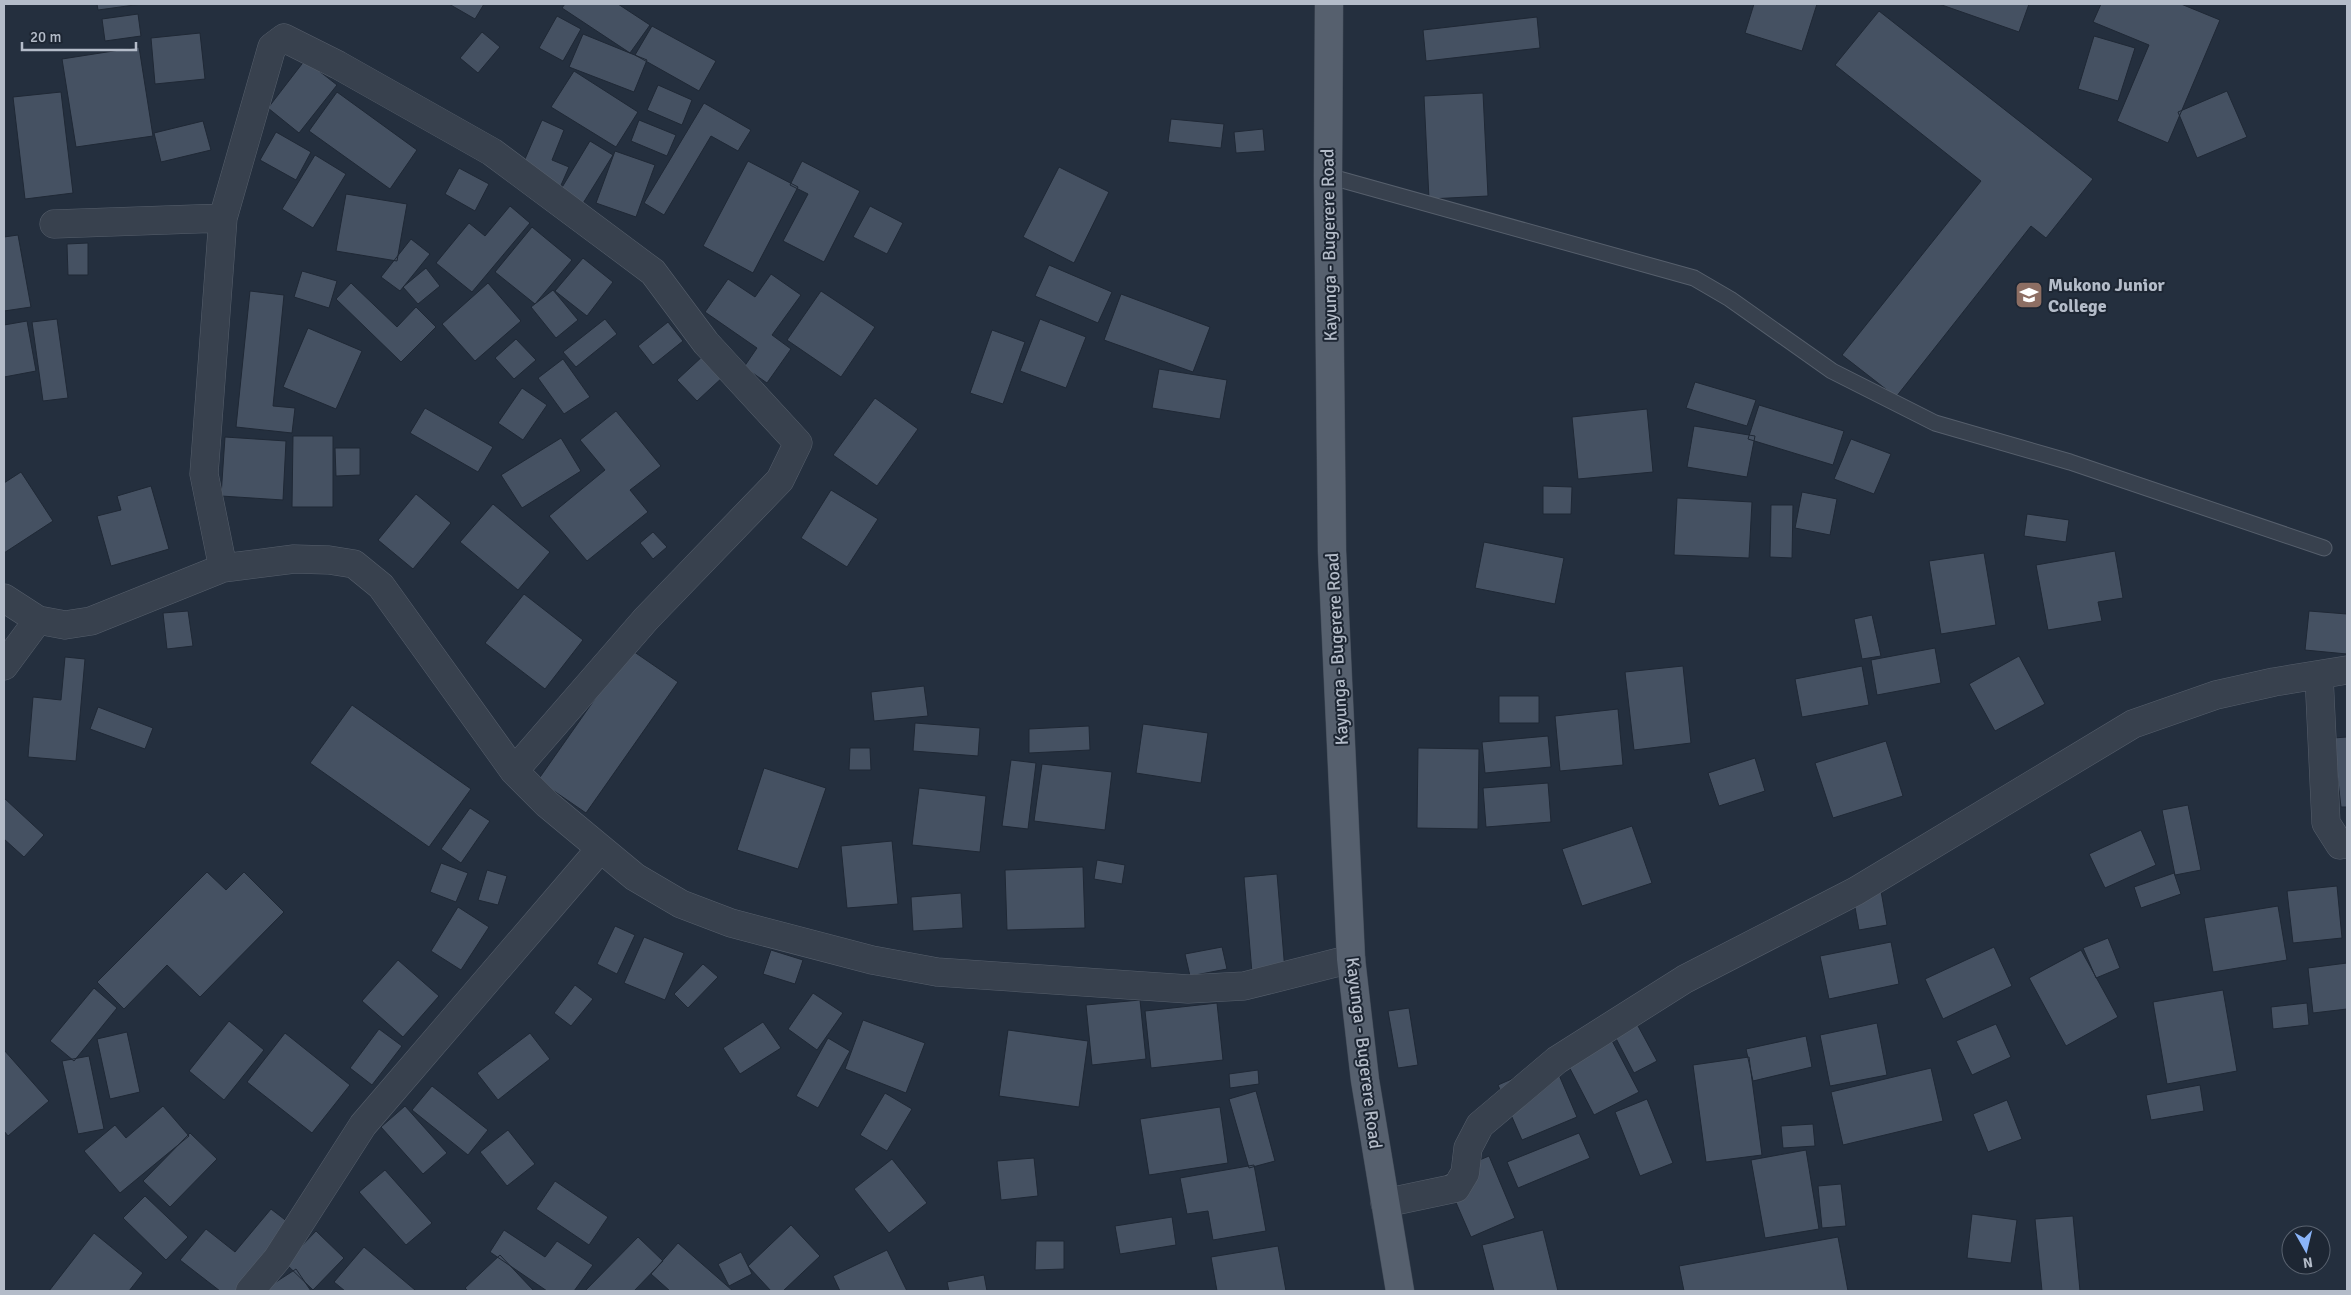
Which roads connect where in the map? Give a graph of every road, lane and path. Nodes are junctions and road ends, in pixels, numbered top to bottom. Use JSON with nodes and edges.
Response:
{"nodes":[{"id":1,"x":1329,"y":4,"type":"edge"},
{"id":2,"x":1328,"y":176,"type":"junction"},
{"id":3,"x":224,"y":218,"type":"junction"},
{"id":4,"x":54,"y":224,"type":"dead end"},
{"id":5,"x":2324,"y":548,"type":"dead end"},
{"id":6,"x":223,"y":568,"type":"junction"},
{"id":7,"x":4,"y":598,"type":"edge"},
{"id":8,"x":38,"y":620,"type":"junction"},
{"id":9,"x":4,"y":666,"type":"edge"},
{"id":10,"x":2347,"y":670,"type":"edge"},
{"id":11,"x":2319,"y":675,"type":"junction"},
{"id":12,"x":514,"y":771,"type":"junction"},
{"id":13,"x":2347,"y":844,"type":"edge"},
{"id":14,"x":600,"y":848,"type":"junction"},
{"id":15,"x":1351,"y":959,"type":"junction"},
{"id":16,"x":1385,"y":1203,"type":"junction"},
{"id":17,"x":250,"y":1291,"type":"edge"},
{"id":18,"x":1400,"y":1291,"type":"edge"}],
"edges":[{"from":1,"to":2,"type":"main road","name":"Kayunga - Bugerere Road"},
{"from":2,"to":5,"type":"lane"},
{"from":2,"to":15,"type":"main road","name":"Kayunga - Bugerere Road"},
{"from":3,"to":4,"type":"street"},
{"from":3,"to":6,"type":"street"},
{"from":3,"to":12,"type":"street"},
{"from":6,"to":8,"type":"street"},
{"from":6,"to":12,"type":"street"},
{"from":7,"to":8,"type":"street"},
{"from":8,"to":9,"type":"street"},
{"from":10,"to":11,"type":"street"},
{"from":11,"to":13,"type":"street"},
{"from":11,"to":16,"type":"street"},
{"from":12,"to":14,"type":"street"},
{"from":14,"to":15,"type":"street"},
{"from":14,"to":17,"type":"street"},
{"from":15,"to":16,"type":"main road","name":"Kayunga - Bugerere Road"},
{"from":16,"to":18,"type":"main road","name":"Kayunga - Bugerere Road"}]}
